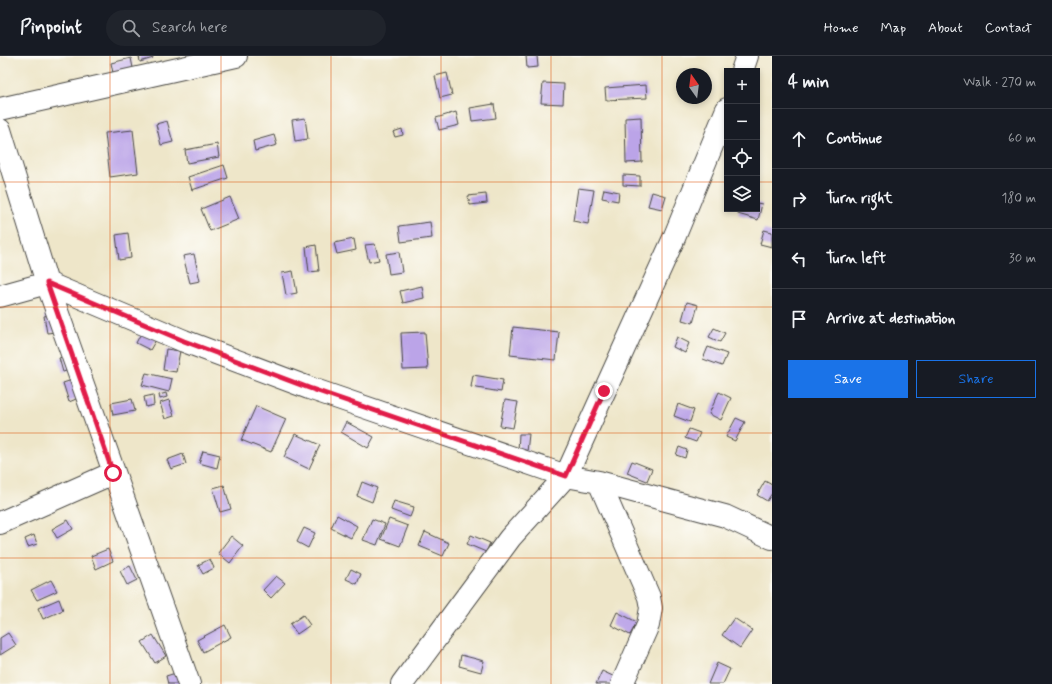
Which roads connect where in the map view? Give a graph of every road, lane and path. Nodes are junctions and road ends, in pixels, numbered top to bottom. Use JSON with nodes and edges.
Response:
{"nodes":[{"id":1,"x":236,"y":56,"type":"edge"},
{"id":2,"x":747,"y":56,"type":"edge"},
{"id":3,"x":743,"y":68,"type":"edge"},
{"id":4,"x":0,"y":109,"type":"edge"},
{"id":5,"x":724,"y":116,"type":"edge"},
{"id":6,"x":0,"y":130,"type":"edge"},
{"id":7,"x":47,"y":283,"type":"junction"},
{"id":8,"x":0,"y":296,"type":"edge"},
{"id":9,"x":113,"y":473,"type":"junction"},
{"id":10,"x":566,"y":476,"type":"junction"},
{"id":11,"x":599,"y":482,"type":"junction"},
{"id":12,"x":0,"y":523,"type":"edge"},
{"id":13,"x":772,"y":538,"type":"edge"},
{"id":14,"x":189,"y":684,"type":"edge"},
{"id":15,"x":402,"y":684,"type":"edge"},
{"id":16,"x":622,"y":684,"type":"edge"}],
"edges":[{"from":1,"to":4,"type":"street"},
{"from":2,"to":3,"type":"street"},
{"from":5,"to":10,"type":"street"},
{"from":6,"to":7,"type":"street"},
{"from":7,"to":8,"type":"street"},
{"from":7,"to":9,"type":"street"},
{"from":7,"to":10,"type":"street"},
{"from":9,"to":12,"type":"street"},
{"from":9,"to":14,"type":"street"},
{"from":10,"to":11,"type":"street"},
{"from":10,"to":15,"type":"street"},
{"from":11,"to":13,"type":"street"},
{"from":11,"to":16,"type":"street"}]}
